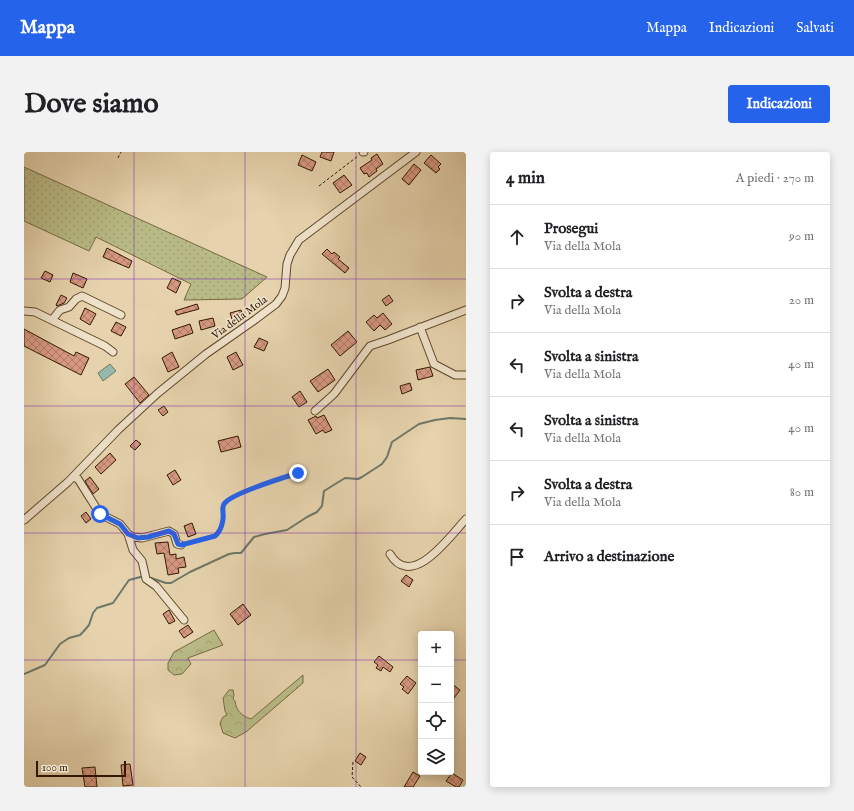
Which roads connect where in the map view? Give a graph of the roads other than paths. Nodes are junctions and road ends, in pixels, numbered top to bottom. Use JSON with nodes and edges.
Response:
{"nodes":[{"id":1,"x":416,"y":152,"type":"edge"},
{"id":2,"x":466,"y":310,"type":"edge"},
{"id":3,"x":24,"y":311,"type":"edge"},
{"id":4,"x":121,"y":315,"type":"dead end"},
{"id":5,"x":52,"y":320,"type":"junction"},
{"id":6,"x":420,"y":327,"type":"junction"},
{"id":7,"x":113,"y":352,"type":"dead end"},
{"id":8,"x":466,"y":375,"type":"edge"},
{"id":9,"x":315,"y":411,"type":"dead end"},
{"id":10,"x":74,"y":477,"type":"junction"},
{"id":11,"x":466,"y":519,"type":"edge"},
{"id":12,"x":24,"y":520,"type":"edge"},
{"id":13,"x":128,"y":534,"type":"junction"},
{"id":14,"x":181,"y":545,"type":"road end"},
{"id":15,"x":390,"y":554,"type":"dead end"},
{"id":16,"x":184,"y":620,"type":"dead end"}],
"edges":[{"from":1,"to":10,"type":"street","name":"Via della Mola"},
{"from":2,"to":6,"type":"street"},
{"from":3,"to":5,"type":"street"},
{"from":4,"to":5,"type":"street"},
{"from":5,"to":7,"type":"street"},
{"from":6,"to":8,"type":"street"},
{"from":6,"to":9,"type":"street"},
{"from":10,"to":12,"type":"street","name":"Via della Mola"},
{"from":10,"to":13,"type":"street"},
{"from":11,"to":15,"type":"street"},
{"from":13,"to":14,"type":"street"},
{"from":13,"to":16,"type":"street"}]}
